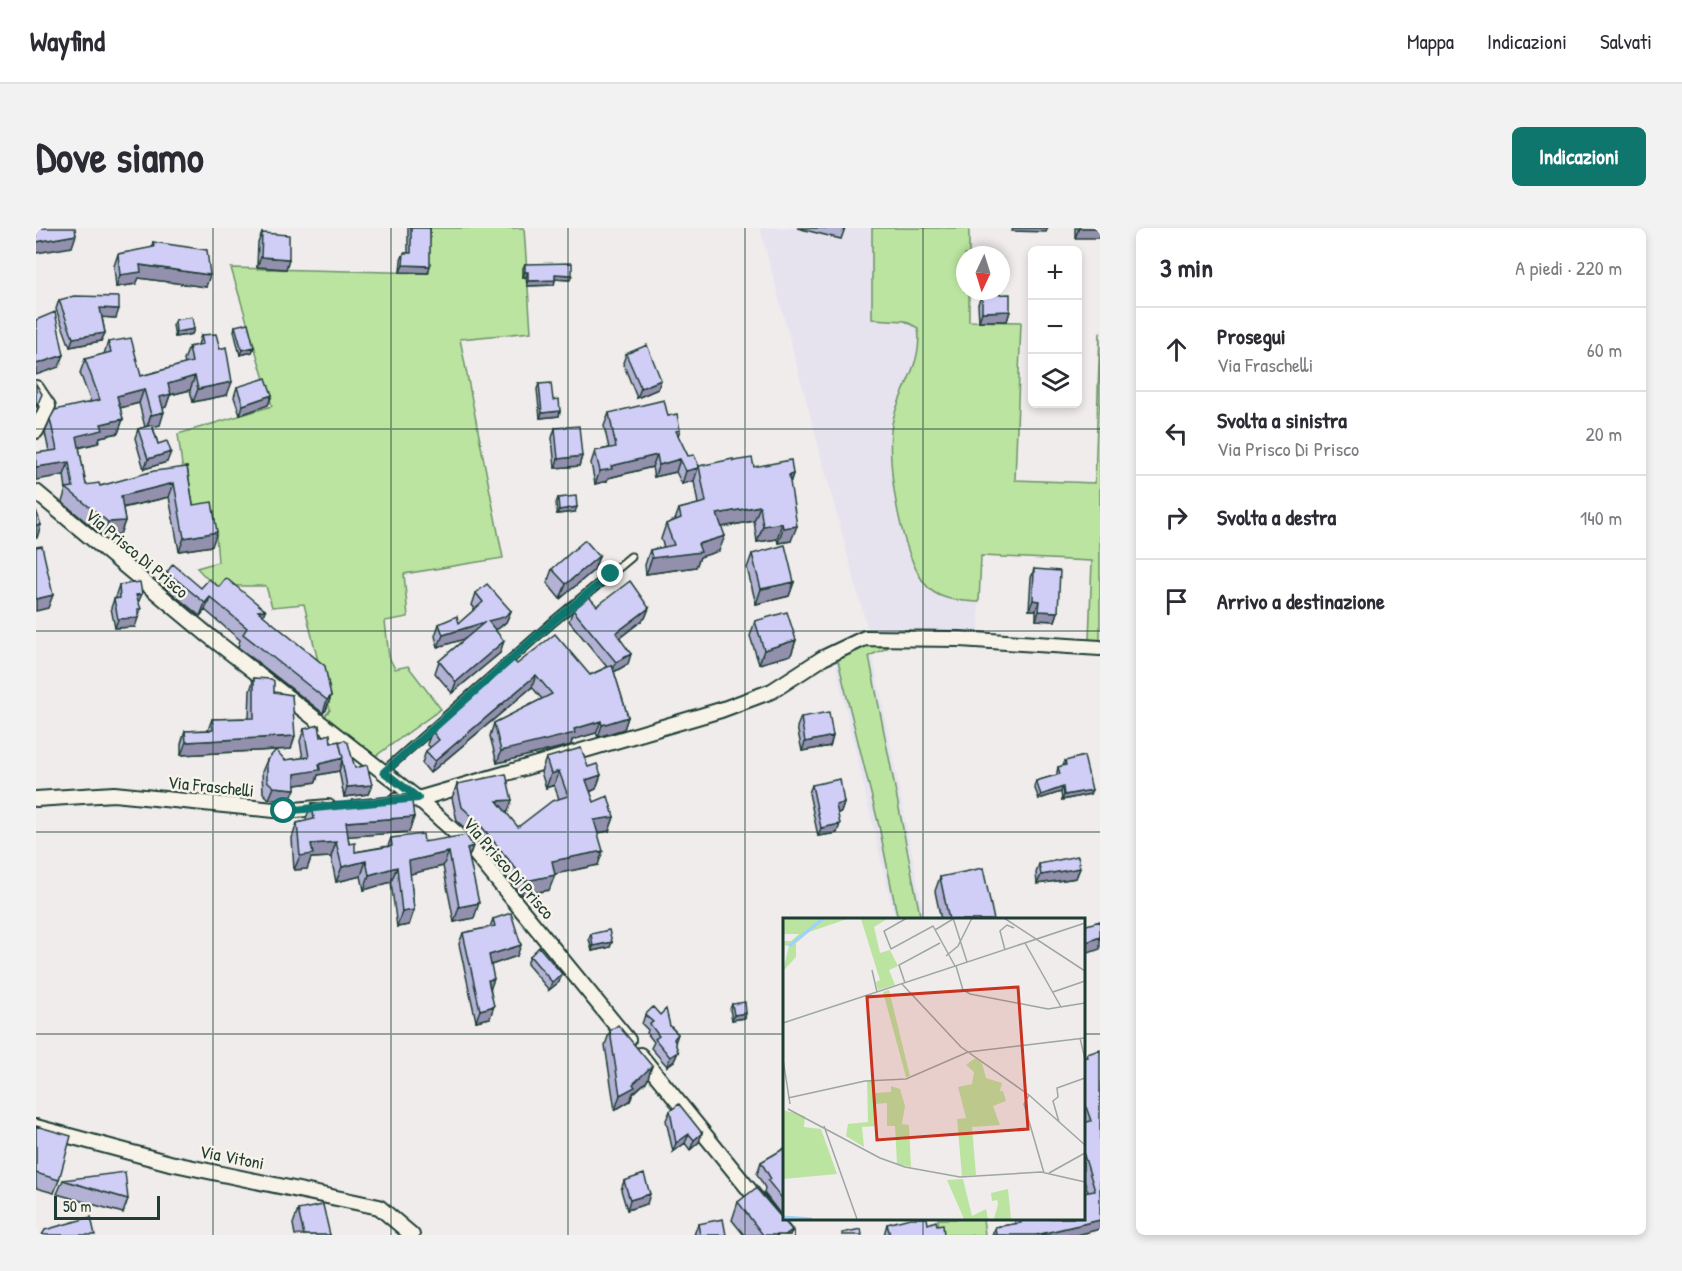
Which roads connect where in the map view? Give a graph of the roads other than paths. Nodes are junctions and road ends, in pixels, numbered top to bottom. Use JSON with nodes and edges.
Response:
{"nodes":[{"id":1,"x":36,"y":388,"type":"edge"},
{"id":2,"x":36,"y":431,"type":"edge"},
{"id":3,"x":36,"y":492,"type":"edge"},
{"id":4,"x":631,"y":557,"type":"dead end"},
{"id":5,"x":1100,"y":648,"type":"edge"},
{"id":6,"x":384,"y":772,"type":"junction"},
{"id":7,"x":418,"y":798,"type":"junction"},
{"id":8,"x":36,"y":799,"type":"edge"},
{"id":9,"x":384,"y":802,"type":"edge"},
{"id":10,"x":339,"y":806,"type":"edge"},
{"id":11,"x":36,"y":1127,"type":"edge"},
{"id":12,"x":412,"y":1235,"type":"edge"},
{"id":13,"x":786,"y":1235,"type":"edge"}],
"edges":[{"from":1,"to":2,"type":"street"},
{"from":3,"to":6,"type":"street","name":"Via Prisco Di Prisco"},
{"from":4,"to":6,"type":"lane"},
{"from":5,"to":7,"type":"street"},
{"from":6,"to":7,"type":"street","name":"Via Prisco Di Prisco"},
{"from":7,"to":9,"type":"street"},
{"from":7,"to":13,"type":"street","name":"Via Prisco Di Prisco"},
{"from":8,"to":10,"type":"street","name":"Via Fraschelli"},
{"from":11,"to":12,"type":"street","name":"Via Vitoni"}]}
